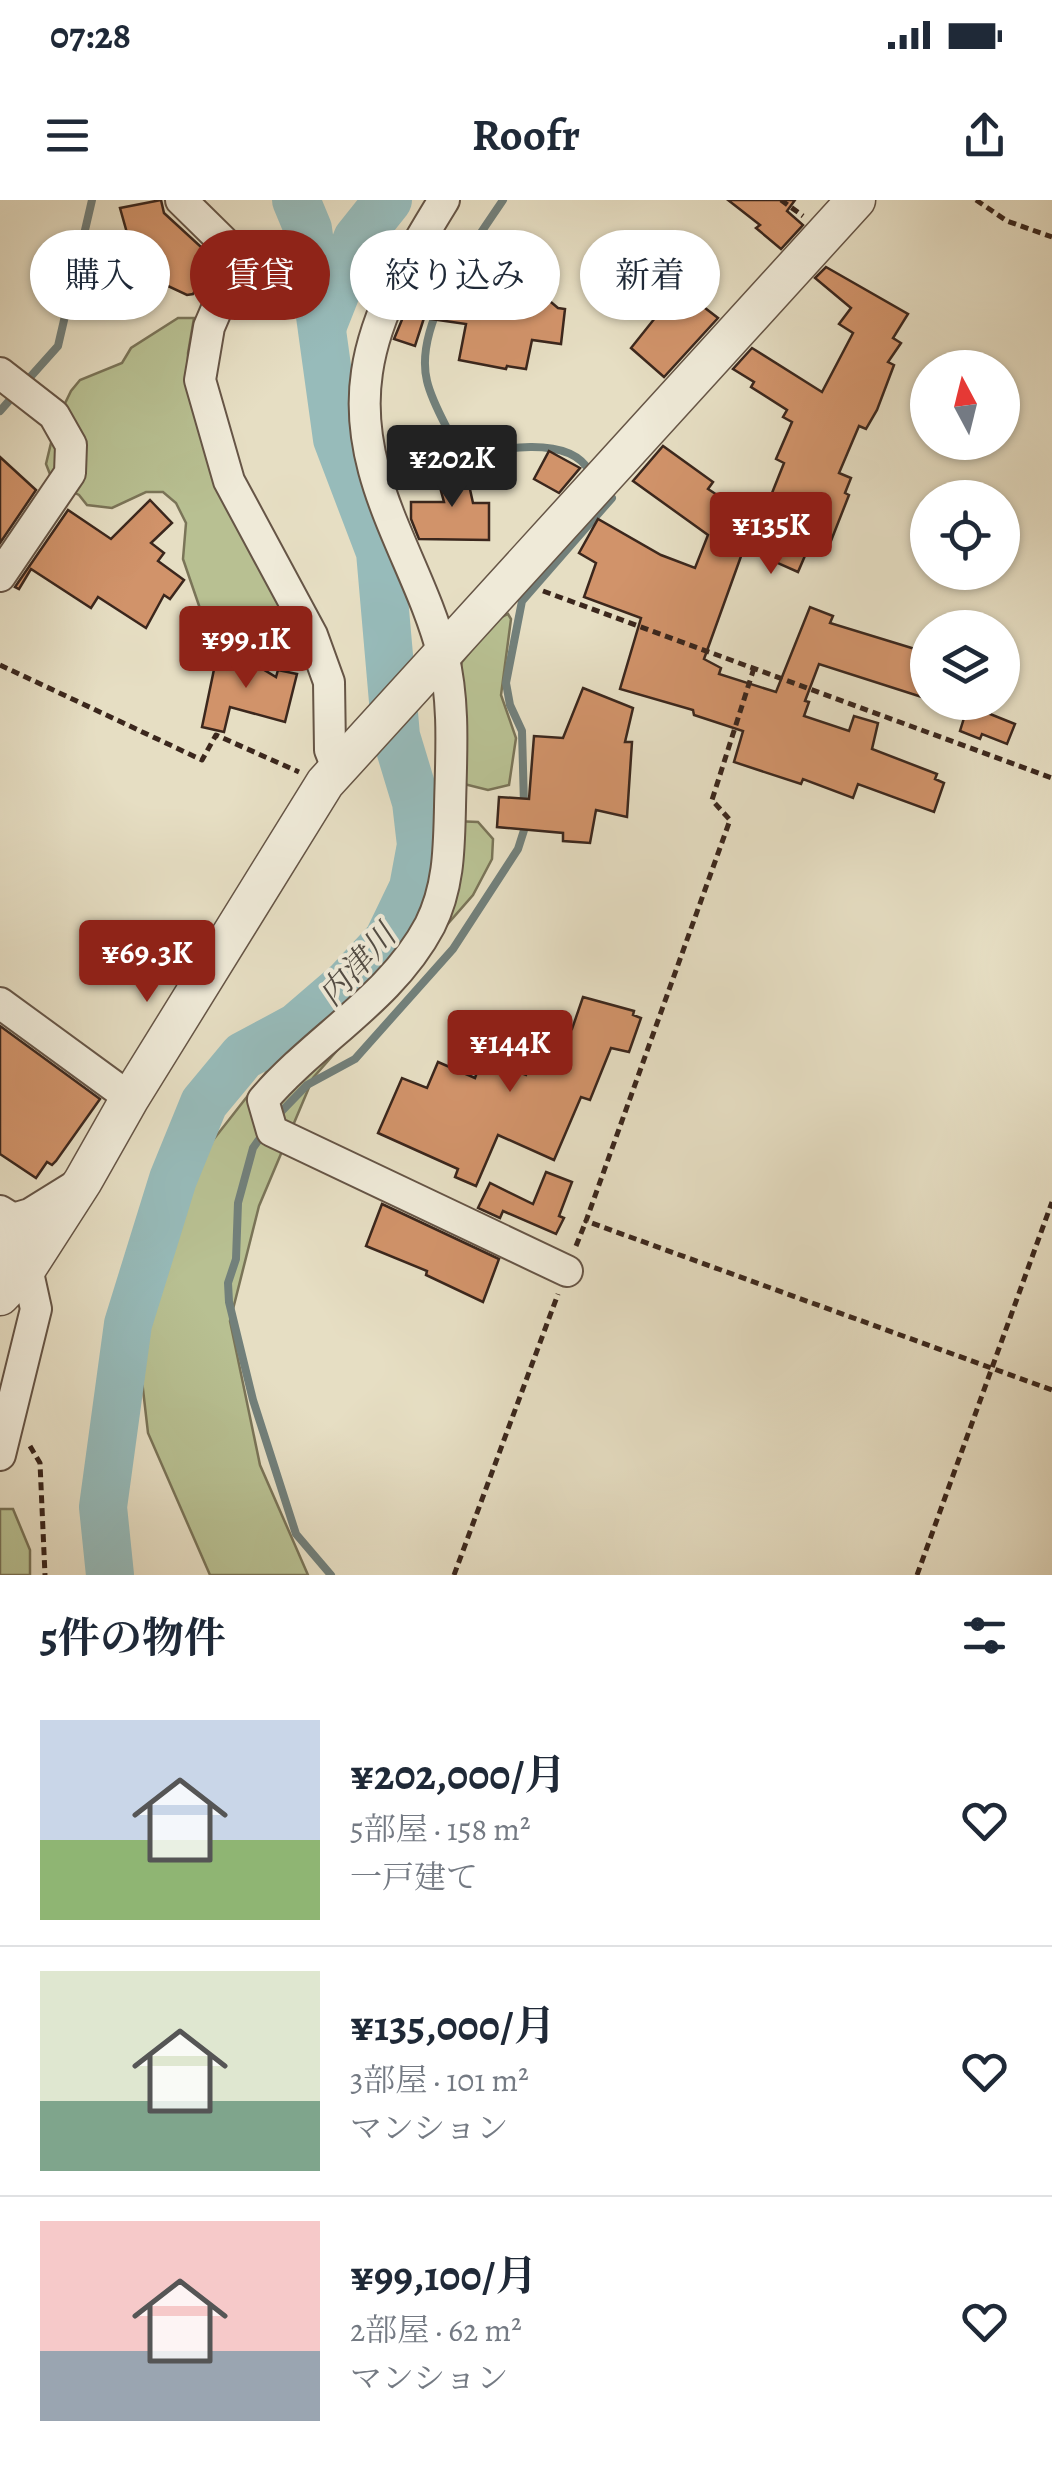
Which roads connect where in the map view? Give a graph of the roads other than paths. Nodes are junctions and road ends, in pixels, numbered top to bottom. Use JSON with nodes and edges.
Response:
{"nodes":[{"id":1,"x":181,"y":200,"type":"edge"},
{"id":2,"x":444,"y":200,"type":"edge"},
{"id":3,"x":856,"y":200,"type":"edge"},
{"id":4,"x":0,"y":373,"type":"edge"},
{"id":5,"x":0,"y":576,"type":"edge"},
{"id":6,"x":440,"y":657,"type":"junction"},
{"id":7,"x":336,"y":770,"type":"junction"},
{"id":8,"x":0,"y":1003,"type":"edge"},
{"id":9,"x":130,"y":1098,"type":"junction"},
{"id":10,"x":84,"y":1181,"type":"junction"},
{"id":11,"x":6,"y":1215,"type":"edge"},
{"id":12,"x":14,"y":1264,"type":"edge"},
{"id":13,"x":567,"y":1270,"type":"road end"},
{"id":14,"x":0,"y":1296,"type":"edge"},
{"id":15,"x":0,"y":1455,"type":"edge"}],
"edges":[{"from":1,"to":7,"type":"street"},
{"from":2,"to":6,"type":"street"},
{"from":3,"to":6,"type":"street"},
{"from":4,"to":5,"type":"street"},
{"from":6,"to":7,"type":"street"},
{"from":6,"to":13,"type":"street"},
{"from":7,"to":9,"type":"street"},
{"from":8,"to":9,"type":"street"},
{"from":9,"to":10,"type":"street"},
{"from":10,"to":11,"type":"street"},
{"from":10,"to":12,"type":"street"},
{"from":11,"to":12,"type":"street"},
{"from":12,"to":14,"type":"street"},
{"from":12,"to":15,"type":"street"}]}
